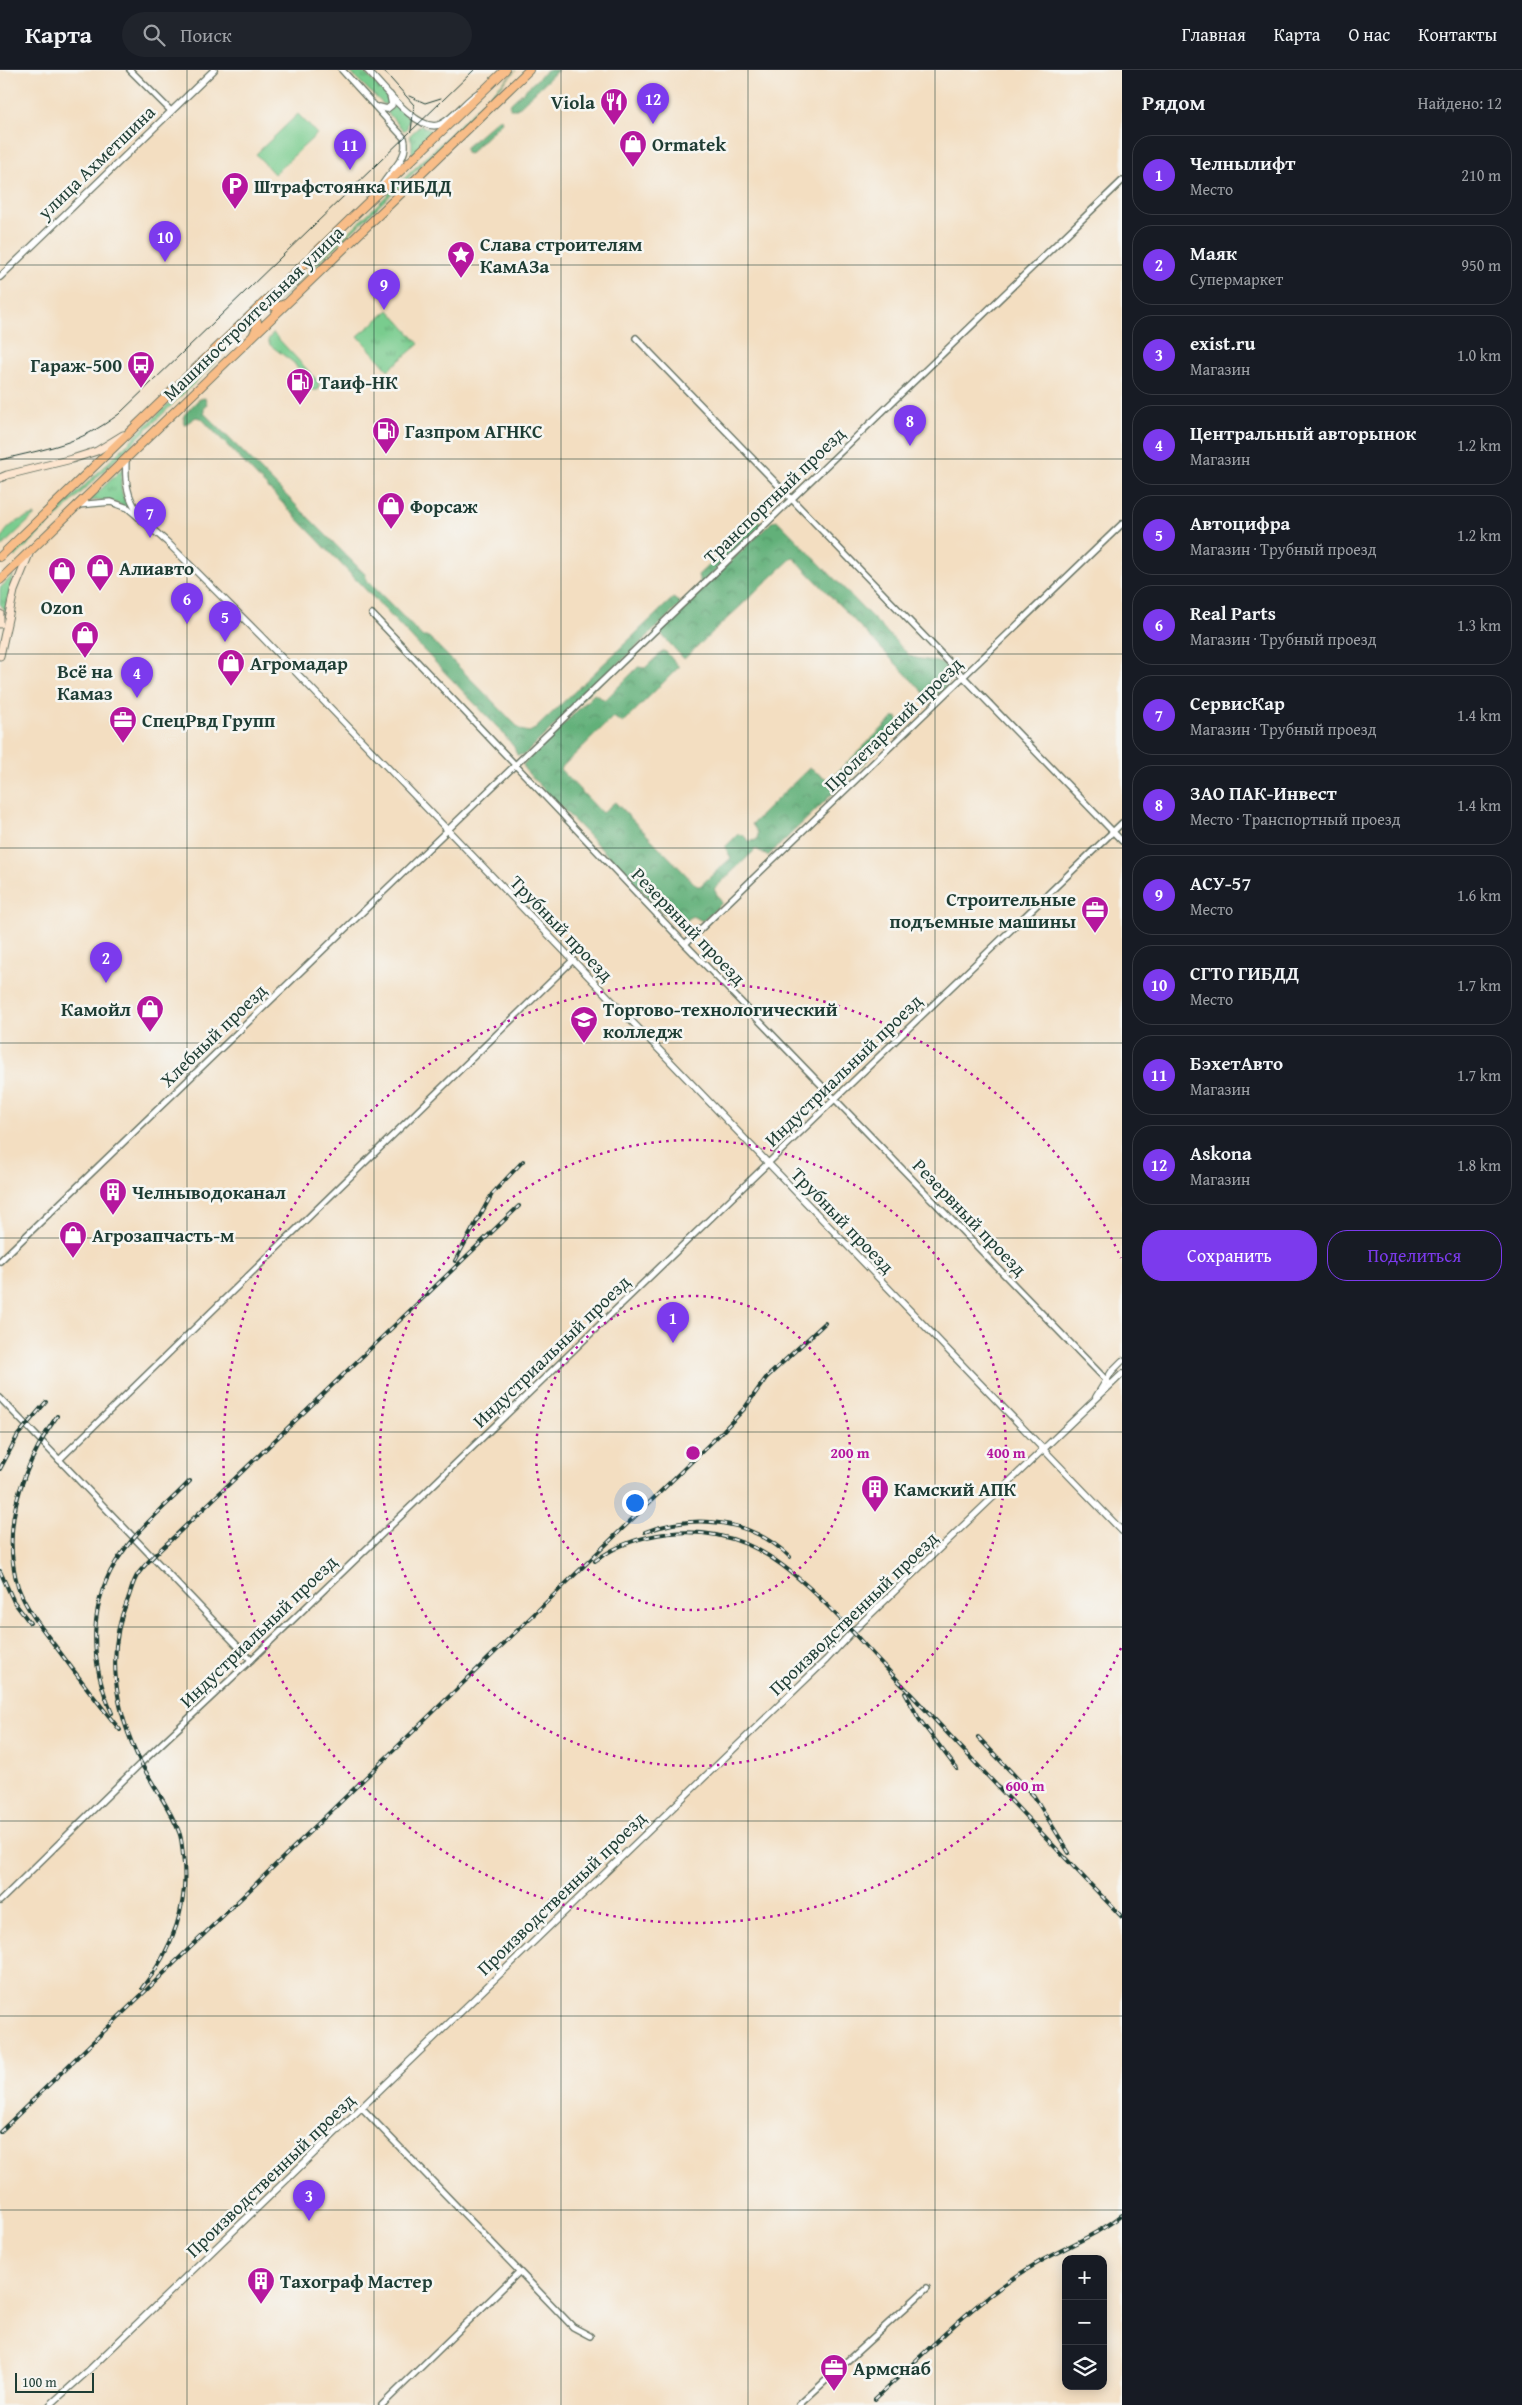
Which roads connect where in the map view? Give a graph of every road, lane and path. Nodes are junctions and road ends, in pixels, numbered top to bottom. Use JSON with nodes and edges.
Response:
{"nodes":[{"id":1,"x":130,"y":70,"type":"edge"},
{"id":2,"x":214,"y":70,"type":"edge"},
{"id":3,"x":342,"y":70,"type":"edge"},
{"id":4,"x":367,"y":70,"type":"edge"},
{"id":5,"x":505,"y":70,"type":"edge"},
{"id":6,"x":529,"y":70,"type":"edge"},
{"id":7,"x":487,"y":88,"type":"junction"},
{"id":8,"x":390,"y":94,"type":"junction"},
{"id":9,"x":376,"y":106,"type":"junction"},
{"id":10,"x":171,"y":111,"type":"junction"},
{"id":11,"x":1122,"y":181,"type":"edge"},
{"id":12,"x":379,"y":192,"type":"junction"},
{"id":13,"x":0,"y":277,"type":"edge"},
{"id":14,"x":276,"y":291,"type":"junction"},
{"id":15,"x":288,"y":302,"type":"junction"},
{"id":16,"x":240,"y":326,"type":"junction"},
{"id":17,"x":251,"y":338,"type":"junction"},
{"id":18,"x":636,"y":338,"type":"dead end"},
{"id":19,"x":130,"y":432,"type":"junction"},
{"id":20,"x":126,"y":458,"type":"junction"},
{"id":21,"x":0,"y":478,"type":"edge"},
{"id":22,"x":791,"y":500,"type":"junction"},
{"id":23,"x":77,"y":505,"type":"junction"},
{"id":24,"x":145,"y":521,"type":"junction"},
{"id":25,"x":1122,"y":524,"type":"edge"},
{"id":26,"x":32,"y":549,"type":"junction"},
{"id":27,"x":0,"y":557,"type":"edge"},
{"id":28,"x":11,"y":569,"type":"junction"},
{"id":29,"x":0,"y":580,"type":"edge"},
{"id":30,"x":0,"y":614,"type":"edge"},
{"id":31,"x":372,"y":614,"type":"dead end"},
{"id":32,"x":0,"y":624,"type":"edge"},
{"id":33,"x":0,"y":656,"type":"edge"},
{"id":34,"x":964,"y":677,"type":"junction"},
{"id":35,"x":515,"y":765,"type":"junction"},
{"id":36,"x":1122,"y":823,"type":"edge"},
{"id":37,"x":447,"y":831,"type":"junction"},
{"id":38,"x":1113,"y":832,"type":"junction"},
{"id":39,"x":1122,"y":841,"type":"edge"},
{"id":40,"x":685,"y":944,"type":"junction"},
{"id":41,"x":572,"y":960,"type":"junction"},
{"id":42,"x":834,"y":1099,"type":"junction"},
{"id":43,"x":767,"y":1164,"type":"junction"},
{"id":44,"x":0,"y":1261,"type":"edge"},
{"id":45,"x":1122,"y":1361,"type":"edge"},
{"id":46,"x":1122,"y":1374,"type":"edge"},
{"id":47,"x":1106,"y":1380,"type":"junction"},
{"id":48,"x":1111,"y":1385,"type":"junction"},
{"id":49,"x":0,"y":1398,"type":"edge"},
{"id":50,"x":1093,"y":1402,"type":"junction"},
{"id":51,"x":1043,"y":1450,"type":"junction"},
{"id":52,"x":59,"y":1460,"type":"junction"},
{"id":53,"x":1122,"y":1531,"type":"edge"},
{"id":54,"x":251,"y":1660,"type":"junction"},
{"id":55,"x":0,"y":1901,"type":"edge"},
{"id":56,"x":361,"y":2108,"type":"junction"},
{"id":57,"x":520,"y":2272,"type":"junction"},
{"id":58,"x":926,"y":2288,"type":"dead end"},
{"id":59,"x":590,"y":2336,"type":"dead end"},
{"id":60,"x":50,"y":2405,"type":"edge"},
{"id":61,"x":382,"y":2405,"type":"edge"},
{"id":62,"x":798,"y":2405,"type":"edge"}],
"edges":[{"from":1,"to":10,"type":"street"},
{"from":2,"to":10,"type":"street","name":"улица Ахметшина"},
{"from":3,"to":9,"type":"street"},
{"from":4,"to":8,"type":"street"},
{"from":5,"to":7,"type":"main road","name":"Машиностроительная улица"},
{"from":6,"to":15,"type":"main road","name":"Машиностроительная улица"},
{"from":7,"to":8,"type":"street"},
{"from":7,"to":12,"type":"main road","name":"Машиностроительная улица"},
{"from":8,"to":9,"type":"street"},
{"from":9,"to":12,"type":"street"},
{"from":10,"to":13,"type":"street","name":"улица Ахметшина"},
{"from":11,"to":22,"type":"street","name":"Транспортный проезд"},
{"from":12,"to":14,"type":"main road","name":"Машиностроительная улица"},
{"from":14,"to":15,"type":"main road"},
{"from":14,"to":16,"type":"main road","name":"Машиностроительная улица"},
{"from":15,"to":17,"type":"main road","name":"Машиностроительная улица"},
{"from":16,"to":17,"type":"main road"},
{"from":16,"to":19,"type":"main road","name":"Машиностроительная улица"},
{"from":17,"to":20,"type":"main road","name":"Машиностроительная улица"},
{"from":18,"to":22,"type":"street"},
{"from":19,"to":21,"type":"main road"},
{"from":19,"to":27,"type":"main road","name":"Машиностроительная улица"},
{"from":20,"to":23,"type":"main road","name":"Машиностроительная улица"},
{"from":20,"to":24,"type":"street"},
{"from":22,"to":34,"type":"street"},
{"from":22,"to":35,"type":"street","name":"Транспортный проезд"},
{"from":23,"to":24,"type":"street"},
{"from":23,"to":26,"type":"main road","name":"Машиностроительная улица"},
{"from":24,"to":37,"type":"street","name":"Трубный проезд"},
{"from":25,"to":34,"type":"street","name":"Пролетарский проезд"},
{"from":26,"to":28,"type":"main road","name":"Машиностроительная улица"},
{"from":26,"to":33,"type":"main road"},
{"from":27,"to":28,"type":"main road"},
{"from":28,"to":29,"type":"main road","name":"Машиностроительная улица"},
{"from":30,"to":32,"type":"main road"},
{"from":31,"to":35,"type":"street","name":"Резервный проезд"},
{"from":34,"to":38,"type":"street"},
{"from":34,"to":40,"type":"street","name":"Пролетарский проезд"},
{"from":35,"to":37,"type":"street","name":"Транспортный проезд"},
{"from":35,"to":40,"type":"street","name":"Резервный проезд"},
{"from":36,"to":38,"type":"street","name":"Индустриальный проезд"},
{"from":37,"to":41,"type":"street","name":"Трубный проезд"},
{"from":37,"to":44,"type":"street","name":"Хлебный проезд"},
{"from":38,"to":39,"type":"street"},
{"from":38,"to":42,"type":"street","name":"Индустриальный проезд"},
{"from":40,"to":42,"type":"street","name":"Резервный проезд"},
{"from":41,"to":43,"type":"street","name":"Трубный проезд"},
{"from":41,"to":52,"type":"street"},
{"from":42,"to":43,"type":"street","name":"Индустриальный проезд"},
{"from":42,"to":47,"type":"street","name":"Резервный проезд"},
{"from":43,"to":51,"type":"street","name":"Трубный проезд"},
{"from":43,"to":54,"type":"street","name":"Индустриальный проезд"},
{"from":45,"to":47,"type":"street","name":"Производственный проезд"},
{"from":46,"to":48,"type":"street","name":"Производственный проезд"},
{"from":47,"to":48,"type":"street","name":"Резервный проезд"},
{"from":47,"to":50,"type":"street","name":"Производственный проезд"},
{"from":48,"to":50,"type":"street","name":"Производственный проезд"},
{"from":49,"to":52,"type":"street"},
{"from":50,"to":51,"type":"street","name":"Производственный проезд"},
{"from":51,"to":53,"type":"street","name":"Трубный проезд"},
{"from":51,"to":56,"type":"street","name":"Производственный проезд"},
{"from":52,"to":54,"type":"street"},
{"from":54,"to":55,"type":"street","name":"Индустриальный проезд"},
{"from":56,"to":57,"type":"street"},
{"from":56,"to":60,"type":"street","name":"Производственный проезд"},
{"from":57,"to":59,"type":"street"},
{"from":57,"to":61,"type":"street"},
{"from":58,"to":62,"type":"street"}]}
